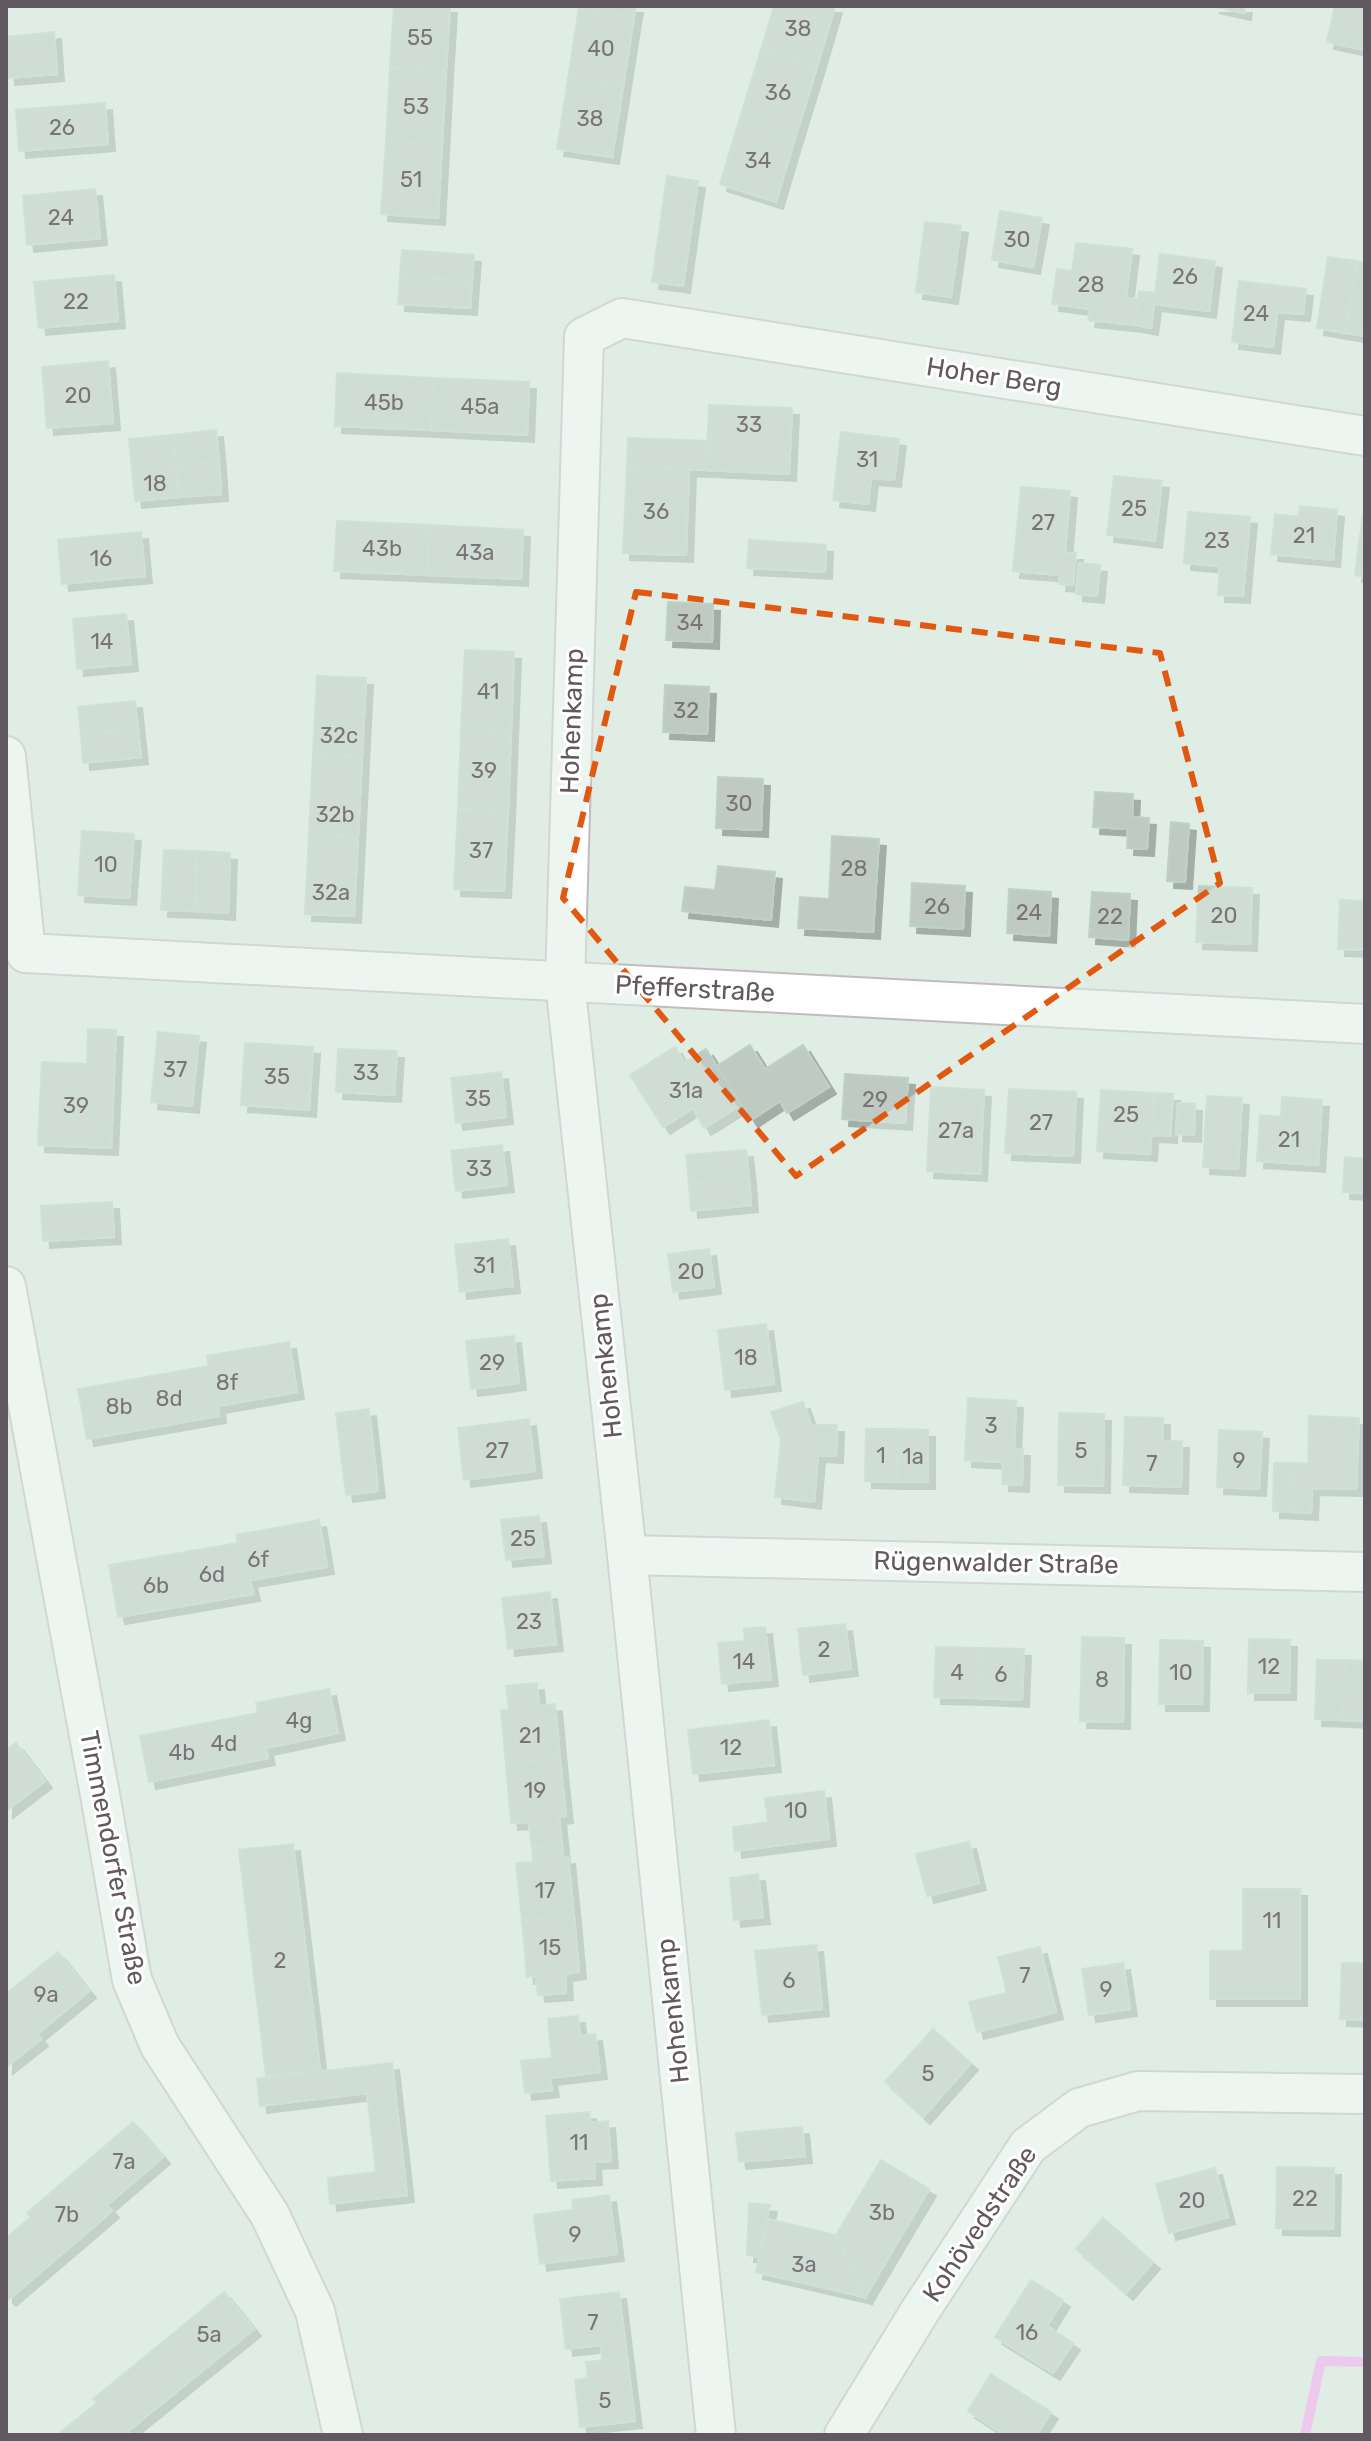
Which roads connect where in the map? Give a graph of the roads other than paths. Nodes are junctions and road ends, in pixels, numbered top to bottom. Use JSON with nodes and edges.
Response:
{"nodes":[{"id":1,"x":622,"y":318,"type":"joint"},
{"id":2,"x":1365,"y":436,"type":"edge"},
{"id":3,"x":6,"y":756,"type":"edge"},
{"id":4,"x":16,"y":962,"type":"edge"},
{"id":5,"x":565,"y":982,"type":"junction"},
{"id":6,"x":1365,"y":1024,"type":"edge"},
{"id":7,"x":6,"y":1286,"type":"edge"},
{"id":8,"x":627,"y":1555,"type":"junction"},
{"id":9,"x":1365,"y":1572,"type":"edge"},
{"id":10,"x":1365,"y":2094,"type":"edge"},
{"id":11,"x":343,"y":2435,"type":"edge"},
{"id":12,"x":716,"y":2435,"type":"edge"},
{"id":13,"x":844,"y":2435,"type":"edge"}],
"edges":[{"from":1,"to":2,"type":"street","name":"Hoher Berg"},
{"from":1,"to":5,"type":"street","name":"Hohenkamp"},
{"from":3,"to":4,"type":"street"},
{"from":4,"to":5,"type":"street","name":"Pfefferstraße"},
{"from":5,"to":6,"type":"street","name":"Pfefferstraße"},
{"from":5,"to":8,"type":"street","name":"Hohenkamp"},
{"from":7,"to":11,"type":"street","name":"Timmendorfer Straße"},
{"from":8,"to":9,"type":"street","name":"Rügenwalder Straße"},
{"from":8,"to":12,"type":"street","name":"Hohenkamp"},
{"from":10,"to":13,"type":"street","name":"Kohövedstraße"}]}
